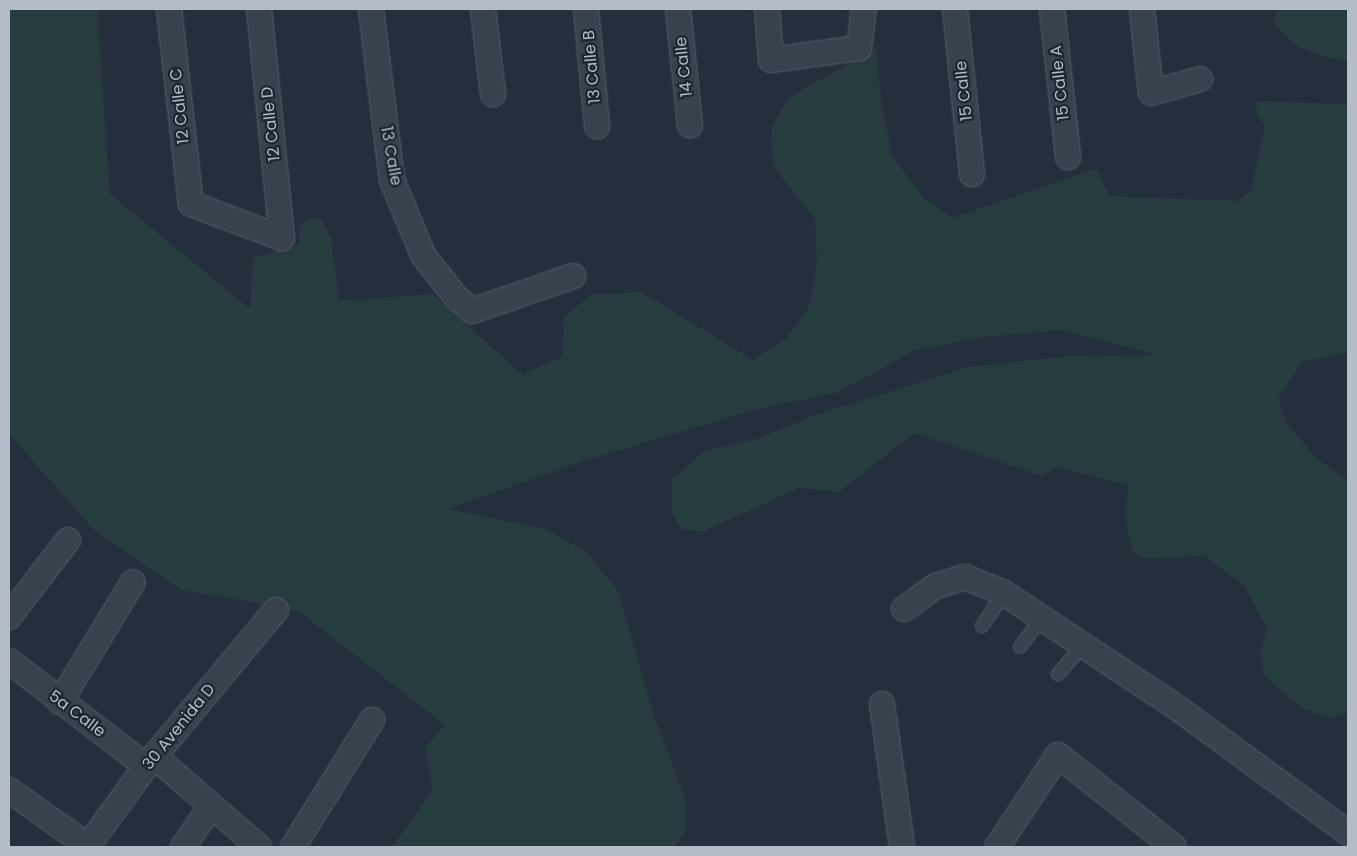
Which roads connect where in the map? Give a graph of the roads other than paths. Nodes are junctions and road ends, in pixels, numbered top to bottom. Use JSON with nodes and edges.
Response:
{"nodes":[{"id":1,"x":169,"y":9,"type":"edge"},
{"id":2,"x":259,"y":9,"type":"edge"},
{"id":3,"x":371,"y":9,"type":"edge"},
{"id":4,"x":483,"y":9,"type":"edge"},
{"id":5,"x":586,"y":9,"type":"edge"},
{"id":6,"x":678,"y":9,"type":"edge"},
{"id":7,"x":767,"y":9,"type":"edge"},
{"id":8,"x":864,"y":9,"type":"edge"},
{"id":9,"x":955,"y":9,"type":"edge"},
{"id":10,"x":1052,"y":9,"type":"edge"},
{"id":11,"x":1142,"y":9,"type":"edge"},
{"id":12,"x":1200,"y":78,"type":"dead end"},
{"id":13,"x":494,"y":94,"type":"dead end"},
{"id":14,"x":690,"y":125,"type":"dead end"},
{"id":15,"x":597,"y":126,"type":"dead end"},
{"id":16,"x":1068,"y":157,"type":"dead end"},
{"id":17,"x":972,"y":174,"type":"dead end"},
{"id":18,"x":282,"y":238,"type":"joint"},
{"id":19,"x":573,"y":276,"type":"dead end"},
{"id":20,"x":68,"y":540,"type":"dead end"},
{"id":21,"x":133,"y":582,"type":"dead end"},
{"id":22,"x":1004,"y":593,"type":"junction"},
{"id":23,"x":904,"y":609,"type":"dead end"},
{"id":24,"x":276,"y":610,"type":"dead end"},
{"id":25,"x":1043,"y":616,"type":"junction"},
{"id":26,"x":9,"y":618,"type":"edge"},
{"id":27,"x":982,"y":626,"type":"dead end"},
{"id":28,"x":1084,"y":644,"type":"junction"},
{"id":29,"x":1020,"y":647,"type":"dead end"},
{"id":30,"x":9,"y":661,"type":"edge"},
{"id":31,"x":1058,"y":674,"type":"dead end"},
{"id":32,"x":60,"y":702,"type":"junction"},
{"id":33,"x":882,"y":704,"type":"dead end"},
{"id":34,"x":372,"y":720,"type":"dead end"},
{"id":35,"x":150,"y":761,"type":"junction"},
{"id":36,"x":9,"y":790,"type":"edge"},
{"id":37,"x":211,"y":806,"type":"junction"},
{"id":38,"x":1348,"y":832,"type":"edge"},
{"id":39,"x":87,"y":847,"type":"edge"},
{"id":40,"x":183,"y":847,"type":"edge"},
{"id":41,"x":259,"y":847,"type":"edge"},
{"id":42,"x":293,"y":847,"type":"edge"},
{"id":43,"x":902,"y":847,"type":"edge"},
{"id":44,"x":996,"y":847,"type":"edge"},
{"id":45,"x":1174,"y":847,"type":"edge"}],
"edges":[{"from":1,"to":18,"type":"street","name":"12 Calle C"},
{"from":2,"to":18,"type":"street","name":"12 Calle D"},
{"from":3,"to":19,"type":"street","name":"13 Calle"},
{"from":4,"to":13,"type":"street"},
{"from":5,"to":15,"type":"street","name":"13 Calle B"},
{"from":6,"to":14,"type":"street","name":"14 Calle"},
{"from":7,"to":8,"type":"street"},
{"from":9,"to":17,"type":"street","name":"15 Calle"},
{"from":10,"to":16,"type":"street","name":"15 Calle A"},
{"from":11,"to":12,"type":"street"},
{"from":20,"to":26,"type":"street"},
{"from":21,"to":32,"type":"street"},
{"from":22,"to":23,"type":"street"},
{"from":22,"to":25,"type":"street"},
{"from":22,"to":27,"type":"lane"},
{"from":24,"to":35,"type":"street","name":"30 Avenida D"},
{"from":25,"to":28,"type":"street"},
{"from":25,"to":29,"type":"lane"},
{"from":28,"to":31,"type":"lane"},
{"from":28,"to":38,"type":"street"},
{"from":30,"to":32,"type":"street","name":"5a Calle"},
{"from":32,"to":35,"type":"street","name":"5a Calle"},
{"from":33,"to":43,"type":"street"},
{"from":34,"to":42,"type":"street"},
{"from":35,"to":37,"type":"street","name":"5a Calle"},
{"from":35,"to":39,"type":"street","name":"30 Avenida D"},
{"from":36,"to":39,"type":"street"},
{"from":37,"to":40,"type":"street"},
{"from":37,"to":41,"type":"street","name":"5a Calle"},
{"from":44,"to":45,"type":"street"}]}
